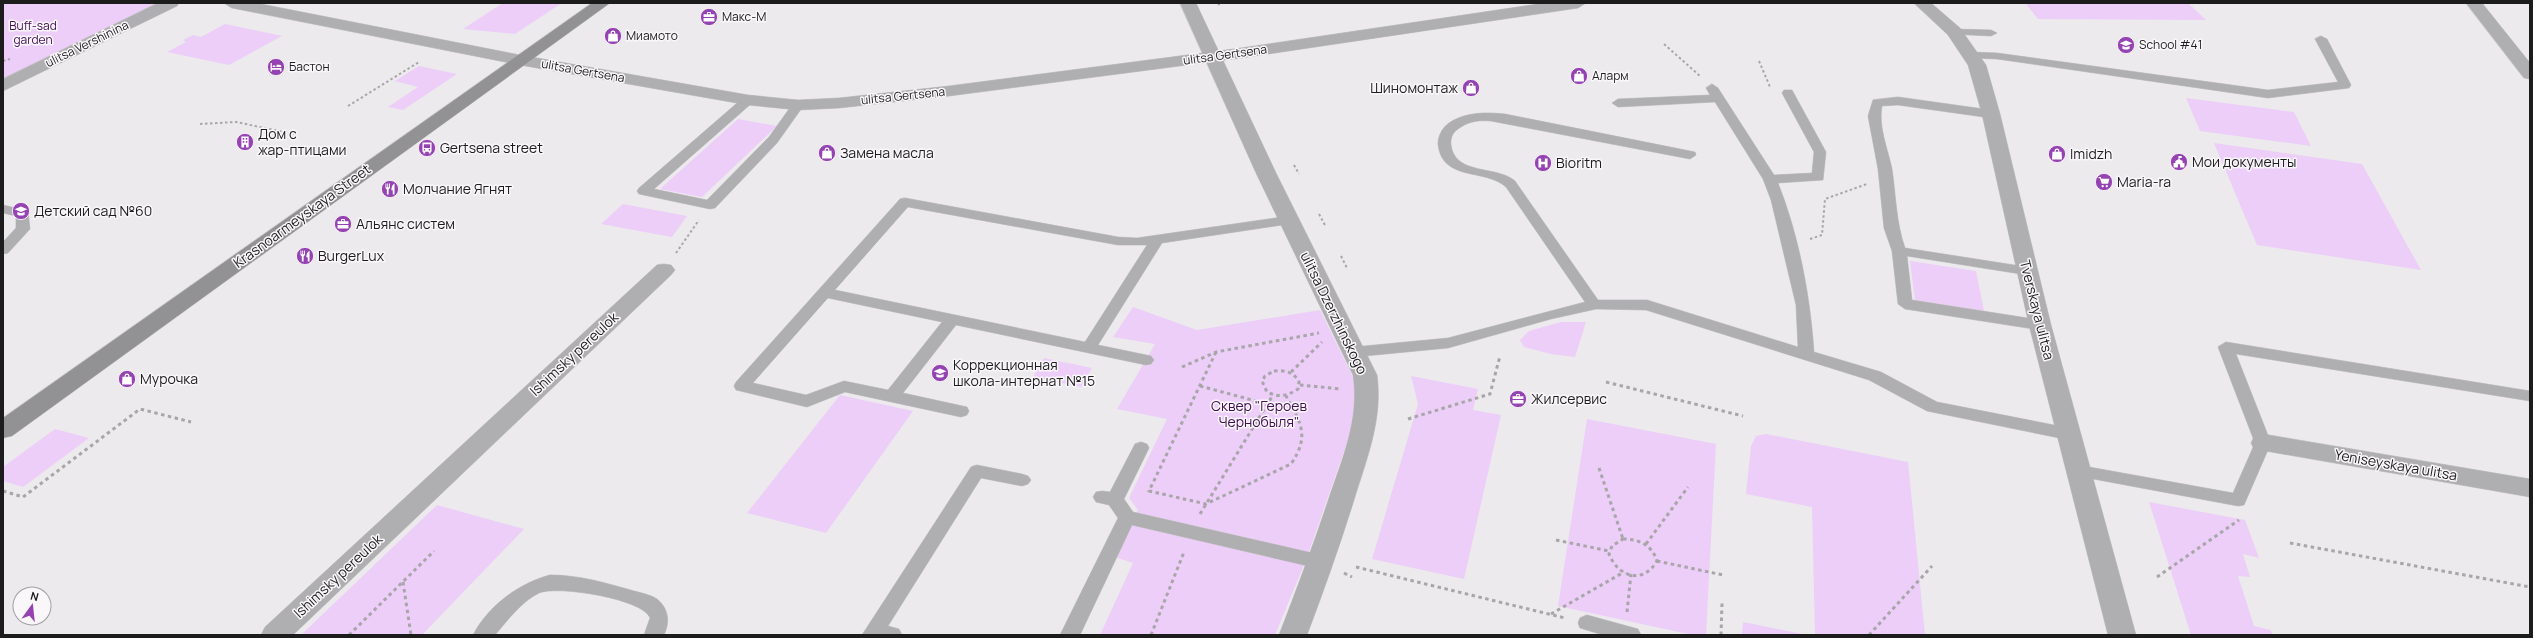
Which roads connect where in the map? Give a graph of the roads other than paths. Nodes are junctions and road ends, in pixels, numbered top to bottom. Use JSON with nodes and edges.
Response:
{"nodes":[{"id":1,"x":171,"y":3,"type":"edge"},
{"id":2,"x":232,"y":3,"type":"edge"},
{"id":3,"x":602,"y":3,"type":"edge"},
{"id":4,"x":1188,"y":3,"type":"edge"},
{"id":5,"x":1578,"y":3,"type":"edge"},
{"id":6,"x":1922,"y":3,"type":"edge"},
{"id":7,"x":2474,"y":3,"type":"edge"},
{"id":8,"x":1954,"y":32,"type":"junction"},
{"id":9,"x":1992,"y":33,"type":"dead end"},
{"id":10,"x":2321,"y":39,"type":"dead end"},
{"id":11,"x":1972,"y":55,"type":"junction"},
{"id":12,"x":1213,"y":56,"type":"junction"},
{"id":13,"x":520,"y":60,"type":"junction"},
{"id":14,"x":2530,"y":74,"type":"edge"},
{"id":15,"x":3,"y":86,"type":"edge"},
{"id":16,"x":1788,"y":93,"type":"road end"},
{"id":17,"x":748,"y":100,"type":"junction"},
{"id":18,"x":1618,"y":103,"type":"dead end"},
{"id":19,"x":798,"y":105,"type":"junction"},
{"id":20,"x":1991,"y":114,"type":"junction"},
{"id":21,"x":1690,"y":155,"type":"dead end"},
{"id":22,"x":1770,"y":179,"type":"junction"},
{"id":23,"x":3,"y":210,"type":"edge"},
{"id":24,"x":1289,"y":220,"type":"junction"},
{"id":25,"x":1157,"y":240,"type":"junction"},
{"id":26,"x":3,"y":250,"type":"edge"},
{"id":27,"x":1899,"y":252,"type":"junction"},
{"id":28,"x":664,"y":270,"type":"road end"},
{"id":29,"x":2027,"y":271,"type":"junction"},
{"id":30,"x":824,"y":292,"type":"junction"},
{"id":31,"x":1593,"y":303,"type":"junction"},
{"id":32,"x":952,"y":319,"type":"junction"},
{"id":33,"x":2040,"y":325,"type":"junction"},
{"id":34,"x":1089,"y":347,"type":"junction"},
{"id":35,"x":1354,"y":352,"type":"junction"},
{"id":36,"x":1806,"y":355,"type":"junction"},
{"id":37,"x":1146,"y":360,"type":"dead end"},
{"id":38,"x":2530,"y":396,"type":"edge"},
{"id":39,"x":891,"y":397,"type":"junction"},
{"id":40,"x":961,"y":411,"type":"dead end"},
{"id":41,"x":3,"y":430,"type":"edge"},
{"id":42,"x":2069,"y":434,"type":"junction"},
{"id":43,"x":2263,"y":442,"type":"junction"},
{"id":44,"x":1141,"y":448,"type":"dead end"},
{"id":45,"x":2078,"y":471,"type":"junction"},
{"id":46,"x":1022,"y":480,"type":"dead end"},
{"id":47,"x":2530,"y":488,"type":"edge"},
{"id":48,"x":1127,"y":517,"type":"junction"},
{"id":49,"x":1320,"y":562,"type":"junction"},
{"id":50,"x":1587,"y":623,"type":"dead end"},
{"id":51,"x":1629,"y":626,"type":"edge"},
{"id":52,"x":880,"y":634,"type":"edge"},
{"id":53,"x":275,"y":635,"type":"edge"},
{"id":54,"x":483,"y":635,"type":"edge"},
{"id":55,"x":654,"y":635,"type":"edge"},
{"id":56,"x":1070,"y":635,"type":"edge"},
{"id":57,"x":1293,"y":635,"type":"edge"},
{"id":58,"x":2122,"y":635,"type":"edge"}],
"edges":[{"from":1,"to":15,"type":"street","name":"ulitsa Vershinina"},
{"from":2,"to":13,"type":"street","name":"ulitsa Gertsena"},
{"from":3,"to":13,"type":"main road","name":"Krasnoarmeyskaya Street"},
{"from":4,"to":12,"type":"street","name":"ulitsa Dzerzhinskogo"},
{"from":5,"to":12,"type":"street","name":"ulitsa Gertsena"},
{"from":6,"to":8,"type":"street","name":"Tverskaya ulitsa"},
{"from":7,"to":14,"type":"street"},
{"from":8,"to":9,"type":"lane"},
{"from":8,"to":11,"type":"street","name":"Tverskaya ulitsa"},
{"from":10,"to":11,"type":"lane"},
{"from":11,"to":20,"type":"street","name":"Tverskaya ulitsa"},
{"from":12,"to":19,"type":"street","name":"ulitsa Gertsena"},
{"from":12,"to":24,"type":"street","name":"ulitsa Dzerzhinskogo"},
{"from":13,"to":17,"type":"street","name":"ulitsa Gertsena"},
{"from":13,"to":41,"type":"main road","name":"Krasnoarmeyskaya Street"},
{"from":16,"to":22,"type":"lane"},
{"from":17,"to":19,"type":"street","name":"ulitsa Gertsena"},
{"from":17,"to":19,"type":"lane"},
{"from":18,"to":22,"type":"lane"},
{"from":20,"to":27,"type":"lane"},
{"from":20,"to":29,"type":"street","name":"Tverskaya ulitsa"},
{"from":21,"to":31,"type":"lane"},
{"from":22,"to":36,"type":"lane"},
{"from":23,"to":26,"type":"lane"},
{"from":24,"to":25,"type":"lane"},
{"from":24,"to":35,"type":"street","name":"ulitsa Dzerzhinskogo"},
{"from":25,"to":30,"type":"lane"},
{"from":25,"to":34,"type":"lane"},
{"from":27,"to":29,"type":"lane"},
{"from":27,"to":33,"type":"lane"},
{"from":28,"to":53,"type":"street","name":"Ishimsky pereulok"},
{"from":29,"to":33,"type":"street","name":"Tverskaya ulitsa"},
{"from":30,"to":32,"type":"lane"},
{"from":30,"to":39,"type":"lane"},
{"from":31,"to":35,"type":"lane"},
{"from":31,"to":36,"type":"lane"},
{"from":32,"to":34,"type":"lane"},
{"from":32,"to":39,"type":"lane"},
{"from":33,"to":42,"type":"street","name":"Tverskaya ulitsa"},
{"from":34,"to":37,"type":"lane"},
{"from":35,"to":49,"type":"street","name":"ulitsa Dzerzhinskogo"},
{"from":36,"to":42,"type":"lane"},
{"from":38,"to":43,"type":"lane"},
{"from":39,"to":40,"type":"lane"},
{"from":42,"to":45,"type":"street","name":"Tverskaya ulitsa"},
{"from":43,"to":45,"type":"lane"},
{"from":43,"to":47,"type":"street","name":"Yeniseyskaya ulitsa"},
{"from":44,"to":48,"type":"lane"},
{"from":45,"to":58,"type":"street","name":"Tverskaya ulitsa"},
{"from":46,"to":52,"type":"lane"},
{"from":48,"to":49,"type":"lane"},
{"from":48,"to":56,"type":"lane"},
{"from":49,"to":57,"type":"street","name":"ulitsa Dzerzhinskogo"},
{"from":50,"to":51,"type":"lane"},
{"from":54,"to":55,"type":"lane"}]}
